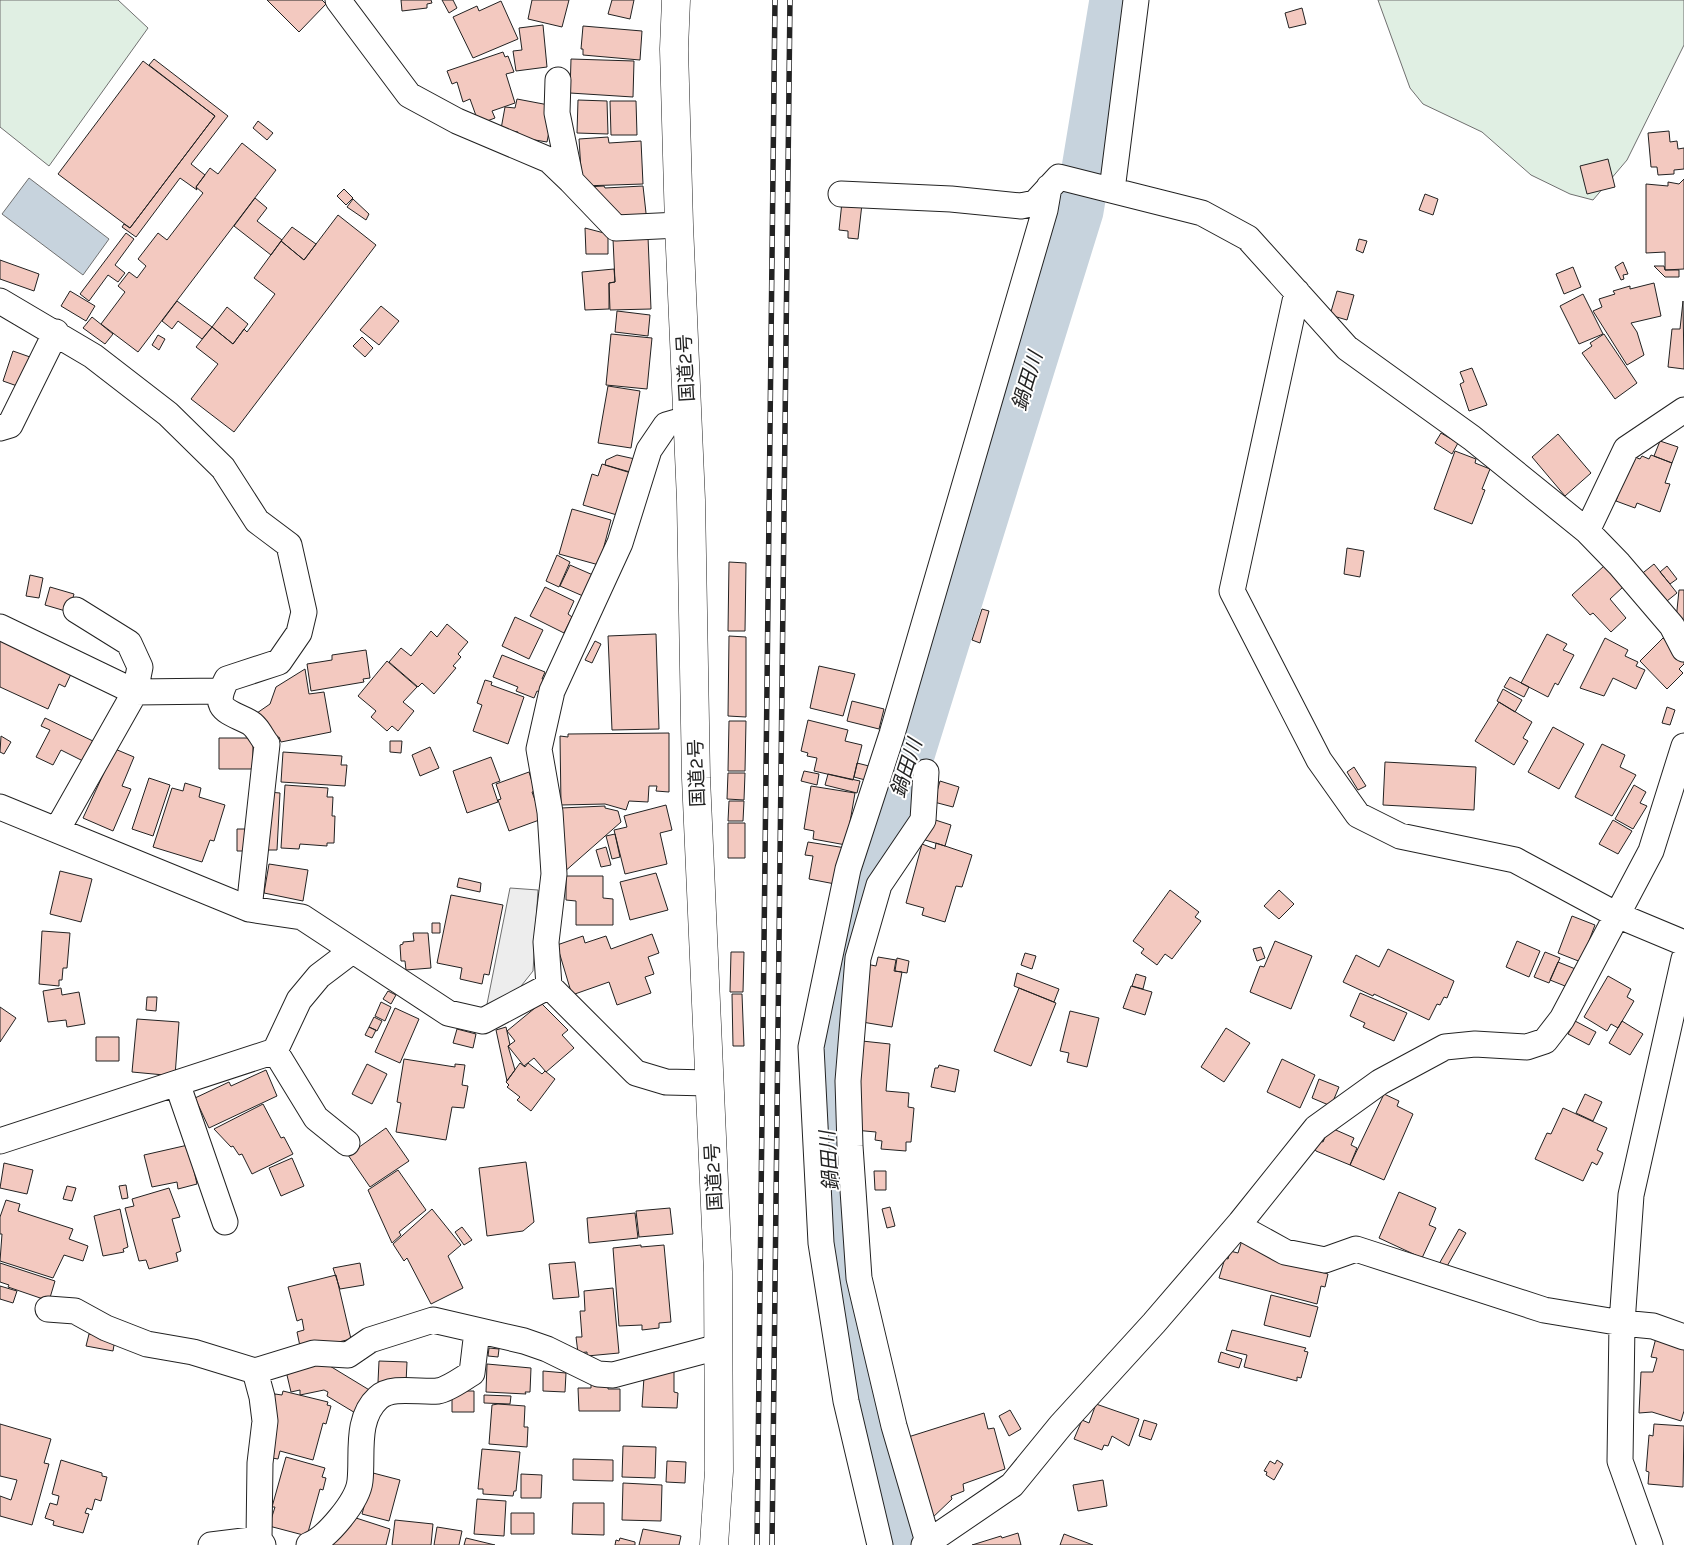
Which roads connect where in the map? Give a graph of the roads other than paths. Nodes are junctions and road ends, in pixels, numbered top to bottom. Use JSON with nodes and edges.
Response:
{"nodes":[{"id":1,"x":338,"y":0,"type":"edge"},
{"id":2,"x":676,"y":0,"type":"edge"},
{"id":3,"x":1136,"y":0,"type":"edge"},
{"id":4,"x":558,"y":80,"type":"dead end"},
{"id":5,"x":571,"y":181,"type":"junction"},
{"id":6,"x":1054,"y":182,"type":"junction"},
{"id":7,"x":1108,"y":189,"type":"junction"},
{"id":8,"x":841,"y":194,"type":"dead end"},
{"id":9,"x":679,"y":226,"type":"junction"},
{"id":10,"x":1296,"y":292,"type":"junction"},
{"id":11,"x":0,"y":301,"type":"edge"},
{"id":12,"x":56,"y":332,"type":"junction"},
{"id":13,"x":1684,"y":410,"type":"edge"},
{"id":14,"x":687,"y":419,"type":"junction"},
{"id":15,"x":0,"y":428,"type":"edge"},
{"id":16,"x":1586,"y":531,"type":"junction"},
{"id":17,"x":76,"y":610,"type":"dead end"},
{"id":18,"x":0,"y":626,"type":"edge"},
{"id":19,"x":1684,"y":649,"type":"edge"},
{"id":20,"x":221,"y":691,"type":"junction"},
{"id":21,"x":135,"y":692,"type":"junction"},
{"id":22,"x":1684,"y":746,"type":"edge"},
{"id":23,"x":926,"y":772,"type":"dead end"},
{"id":24,"x":1680,"y":774,"type":"edge"},
{"id":25,"x":0,"y":807,"type":"edge"},
{"id":26,"x":57,"y":830,"type":"junction"},
{"id":27,"x":249,"y":909,"type":"junction"},
{"id":28,"x":1617,"y":915,"type":"junction"},
{"id":29,"x":1684,"y":943,"type":"edge"},
{"id":30,"x":352,"y":950,"type":"junction"},
{"id":31,"x":1684,"y":959,"type":"edge"},
{"id":32,"x":549,"y":986,"type":"junction"},
{"id":33,"x":853,"y":1027,"type":"junction"},
{"id":34,"x":814,"y":1030,"type":"junction"},
{"id":35,"x":275,"y":1051,"type":"junction"},
{"id":36,"x":178,"y":1083,"type":"junction"},
{"id":37,"x":708,"y":1083,"type":"junction"},
{"id":38,"x":0,"y":1141,"type":"edge"},
{"id":39,"x":348,"y":1143,"type":"dead end"},
{"id":40,"x":225,"y":1222,"type":"dead end"},
{"id":41,"x":1240,"y":1223,"type":"junction"},
{"id":42,"x":48,"y":1309,"type":"dead end"},
{"id":43,"x":1622,"y":1323,"type":"junction"},
{"id":44,"x":477,"y":1331,"type":"junction"},
{"id":45,"x":1684,"y":1337,"type":"edge"},
{"id":46,"x":718,"y":1346,"type":"junction"},
{"id":47,"x":255,"y":1372,"type":"junction"},
{"id":48,"x":261,"y":1542,"type":"edge"},
{"id":49,"x":926,"y":1544,"type":"edge"},
{"id":50,"x":211,"y":1545,"type":"edge"},
{"id":51,"x":309,"y":1545,"type":"edge"},
{"id":52,"x":714,"y":1545,"type":"edge"},
{"id":53,"x":880,"y":1545,"type":"edge"},
{"id":54,"x":1650,"y":1545,"type":"edge"}],
"edges":[{"from":1,"to":5,"type":"street"},
{"from":2,"to":9,"type":"highway","name":"国道2号"},
{"from":3,"to":7,"type":"street"},
{"from":4,"to":5,"type":"street"},
{"from":5,"to":9,"type":"street"},
{"from":6,"to":7,"type":"street"},
{"from":6,"to":8,"type":"street"},
{"from":6,"to":34,"type":"street"},
{"from":7,"to":10,"type":"street"},
{"from":9,"to":14,"type":"highway","name":"国道2号"},
{"from":10,"to":16,"type":"street"},
{"from":10,"to":28,"type":"street"},
{"from":11,"to":12,"type":"street"},
{"from":12,"to":15,"type":"street"},
{"from":12,"to":20,"type":"street"},
{"from":13,"to":16,"type":"street"},
{"from":14,"to":32,"type":"street"},
{"from":14,"to":37,"type":"highway","name":"国道2号"},
{"from":16,"to":19,"type":"street"},
{"from":17,"to":21,"type":"street"},
{"from":18,"to":21,"type":"street"},
{"from":20,"to":21,"type":"street"},
{"from":20,"to":27,"type":"street"},
{"from":21,"to":26,"type":"street"},
{"from":22,"to":24,"type":"street"},
{"from":23,"to":33,"type":"street"},
{"from":24,"to":28,"type":"street"},
{"from":25,"to":26,"type":"street"},
{"from":26,"to":27,"type":"street"},
{"from":27,"to":30,"type":"street"},
{"from":28,"to":29,"type":"street"},
{"from":28,"to":41,"type":"street"},
{"from":30,"to":32,"type":"street"},
{"from":30,"to":35,"type":"street"},
{"from":31,"to":43,"type":"street"},
{"from":32,"to":37,"type":"street"},
{"from":33,"to":34,"type":"street"},
{"from":33,"to":49,"type":"street"},
{"from":34,"to":53,"type":"street"},
{"from":35,"to":36,"type":"street"},
{"from":35,"to":39,"type":"street"},
{"from":36,"to":38,"type":"street"},
{"from":36,"to":40,"type":"street"},
{"from":37,"to":46,"type":"highway","name":"国道2号"},
{"from":41,"to":43,"type":"street"},
{"from":41,"to":49,"type":"street"},
{"from":42,"to":47,"type":"street"},
{"from":43,"to":45,"type":"street"},
{"from":43,"to":54,"type":"street"},
{"from":44,"to":46,"type":"street"},
{"from":44,"to":47,"type":"street"},
{"from":44,"to":51,"type":"street"},
{"from":46,"to":52,"type":"highway","name":"国道2号"},
{"from":47,"to":48,"type":"street"},
{"from":48,"to":50,"type":"street"}]}
